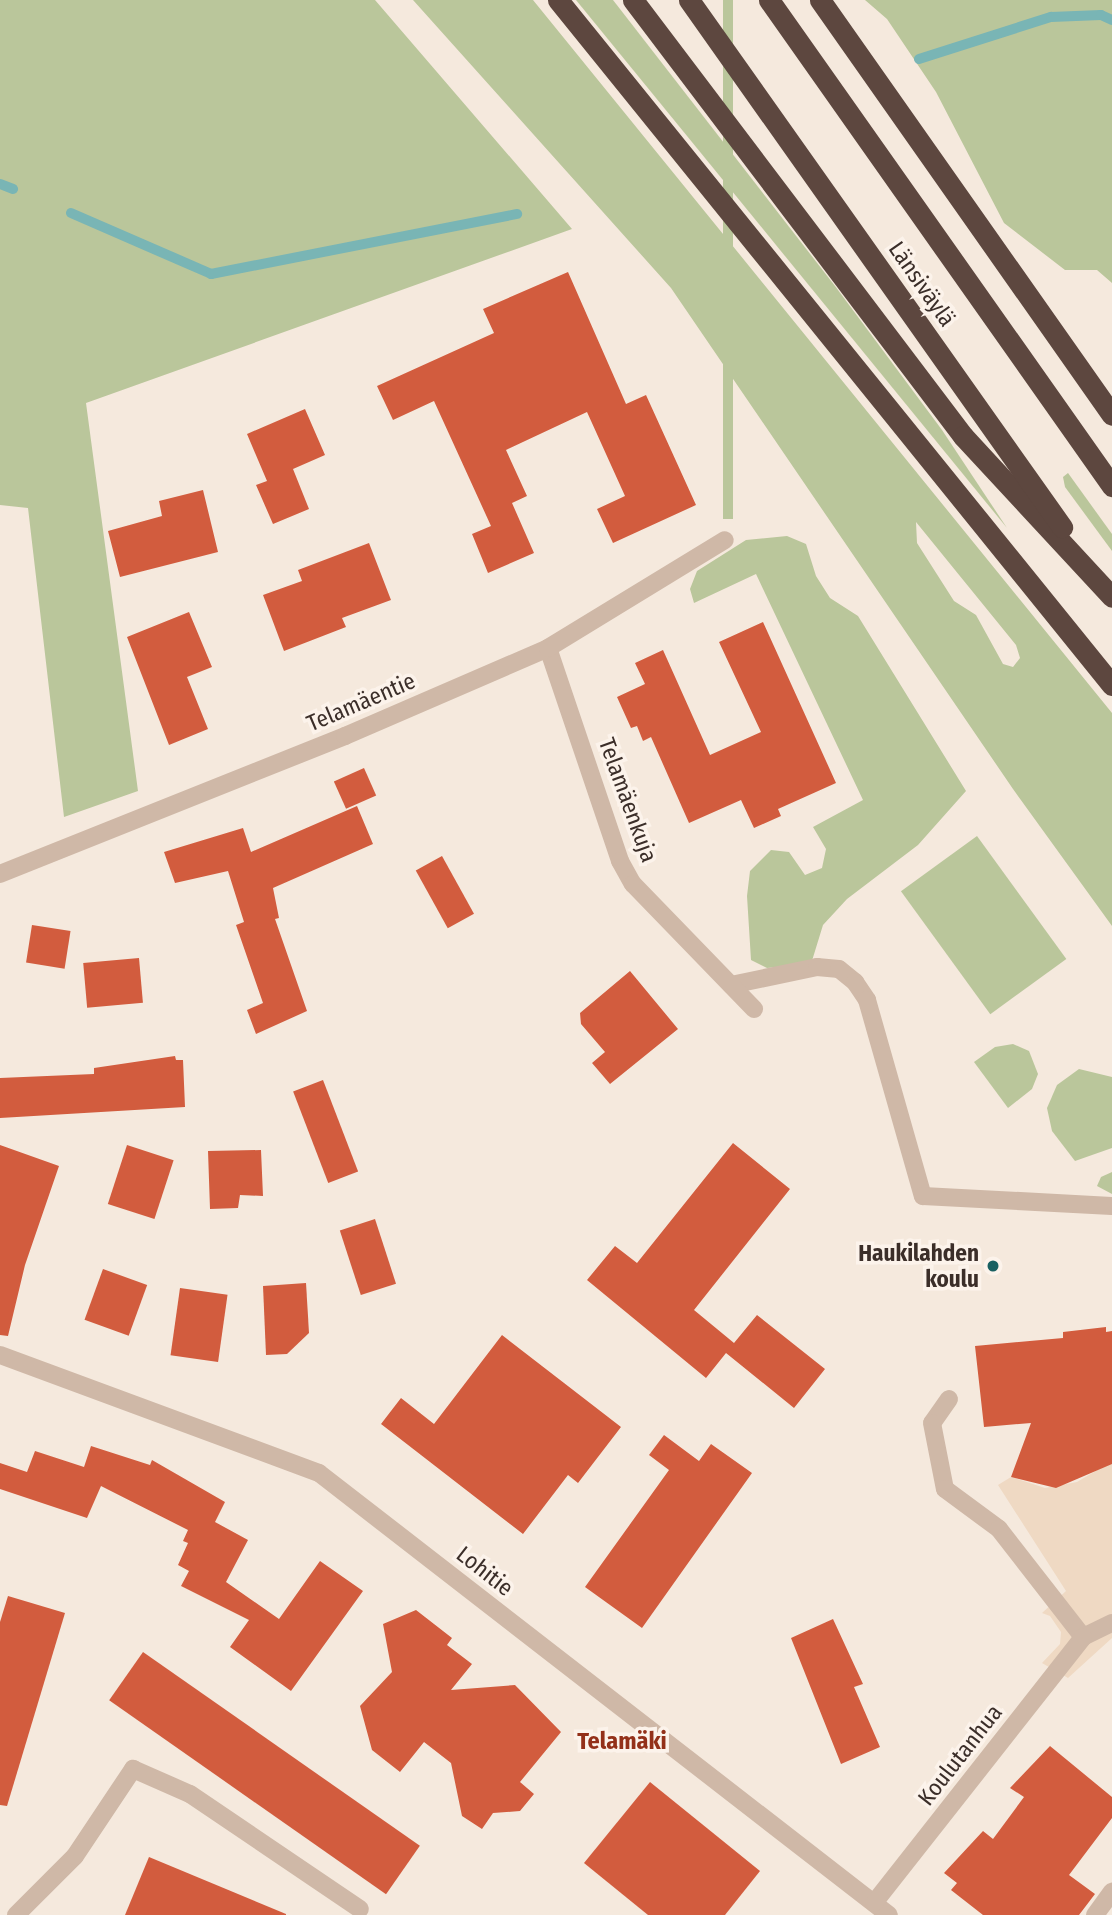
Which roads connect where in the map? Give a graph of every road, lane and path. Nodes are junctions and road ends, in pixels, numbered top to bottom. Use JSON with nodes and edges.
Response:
{"nodes":[{"id":1,"x":558,"y":0,"type":"edge"},
{"id":2,"x":633,"y":0,"type":"edge"},
{"id":3,"x":689,"y":0,"type":"edge"},
{"id":4,"x":769,"y":0,"type":"edge"},
{"id":5,"x":820,"y":0,"type":"edge"},
{"id":6,"x":1112,"y":415,"type":"edge"},
{"id":7,"x":1112,"y":486,"type":"edge"},
{"id":8,"x":725,"y":540,"type":"dead end"},
{"id":9,"x":1112,"y":597,"type":"edge"},
{"id":10,"x":548,"y":648,"type":"junction"},
{"id":11,"x":1112,"y":685,"type":"edge"},
{"id":12,"x":0,"y":874,"type":"edge"},
{"id":13,"x":731,"y":985,"type":"junction"},
{"id":14,"x":754,"y":1009,"type":"dead end"},
{"id":15,"x":1112,"y":1206,"type":"edge"},
{"id":16,"x":0,"y":1355,"type":"edge"},
{"id":17,"x":949,"y":1399,"type":"dead end"},
{"id":18,"x":1112,"y":1623,"type":"edge"},
{"id":19,"x":1083,"y":1637,"type":"junction"},
{"id":20,"x":1112,"y":1892,"type":"edge"},
{"id":21,"x":874,"y":1903,"type":"junction"},
{"id":22,"x":360,"y":1909,"type":"dead end"},
{"id":23,"x":19,"y":1912,"type":"edge"},
{"id":24,"x":41,"y":1915,"type":"edge"},
{"id":25,"x":889,"y":1915,"type":"edge"},
{"id":26,"x":1095,"y":1915,"type":"edge"}],
"edges":[{"from":1,"to":11,"type":"highway"},
{"from":2,"to":9,"type":"highway"},
{"from":3,"to":9,"type":"highway","name":"Länsiväylä"},
{"from":4,"to":7,"type":"highway","name":"Länsiväylä"},
{"from":5,"to":6,"type":"highway"},
{"from":8,"to":10,"type":"street","name":"Telamäentie"},
{"from":10,"to":12,"type":"street","name":"Telamäentie"},
{"from":10,"to":13,"type":"street","name":"Telamäenkuja"},
{"from":13,"to":14,"type":"street","name":"Telamäenkuja"},
{"from":13,"to":15,"type":"street"},
{"from":16,"to":21,"type":"street","name":"Lohitie"},
{"from":17,"to":19,"type":"street"},
{"from":18,"to":19,"type":"street"},
{"from":19,"to":21,"type":"street","name":"Koulutanhua"},
{"from":20,"to":26,"type":"street"},
{"from":21,"to":25,"type":"street","name":"Lohitie"},
{"from":22,"to":23,"type":"street"},
{"from":23,"to":24,"type":"street"}]}
